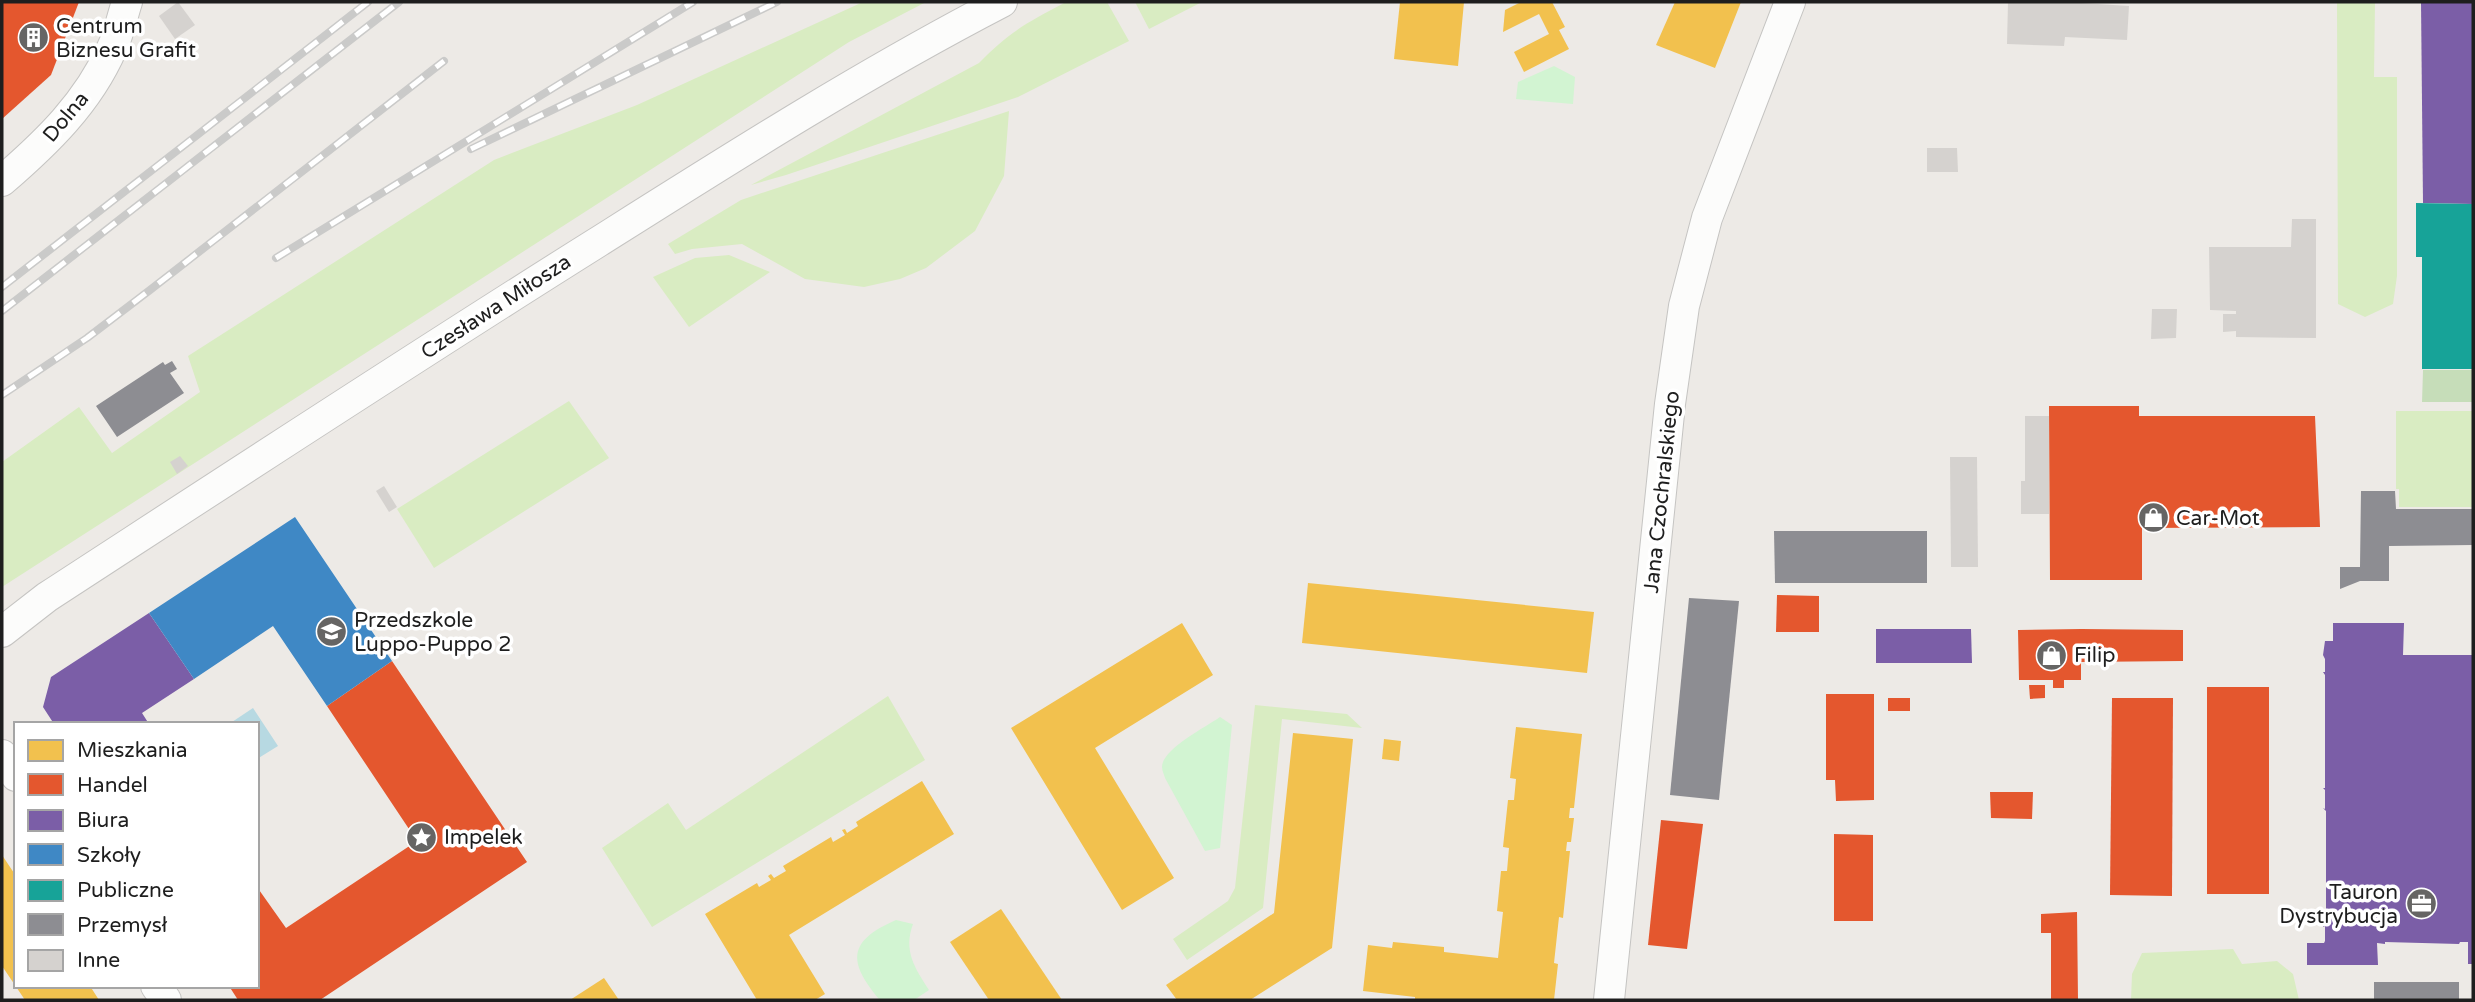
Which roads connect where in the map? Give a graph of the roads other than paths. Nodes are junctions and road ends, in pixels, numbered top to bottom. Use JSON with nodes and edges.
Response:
{"nodes":[{"id":1,"x":127,"y":2,"type":"edge"},
{"id":2,"x":1002,"y":2,"type":"edge"},
{"id":3,"x":1790,"y":2,"type":"edge"},
{"id":4,"x":2,"y":181,"type":"edge"},
{"id":5,"x":2,"y":632,"type":"edge"},
{"id":6,"x":2,"y":755,"type":"edge"},
{"id":7,"x":14,"y":773,"type":"edge"},
{"id":8,"x":1609,"y":1000,"type":"edge"}],
"edges":[{"from":1,"to":4,"type":"street","name":"Dolna"},
{"from":2,"to":5,"type":"street","name":"Czesława Miłosza"},
{"from":3,"to":8,"type":"street","name":"Jana Czochralskiego"},
{"from":6,"to":7,"type":"street"}]}
